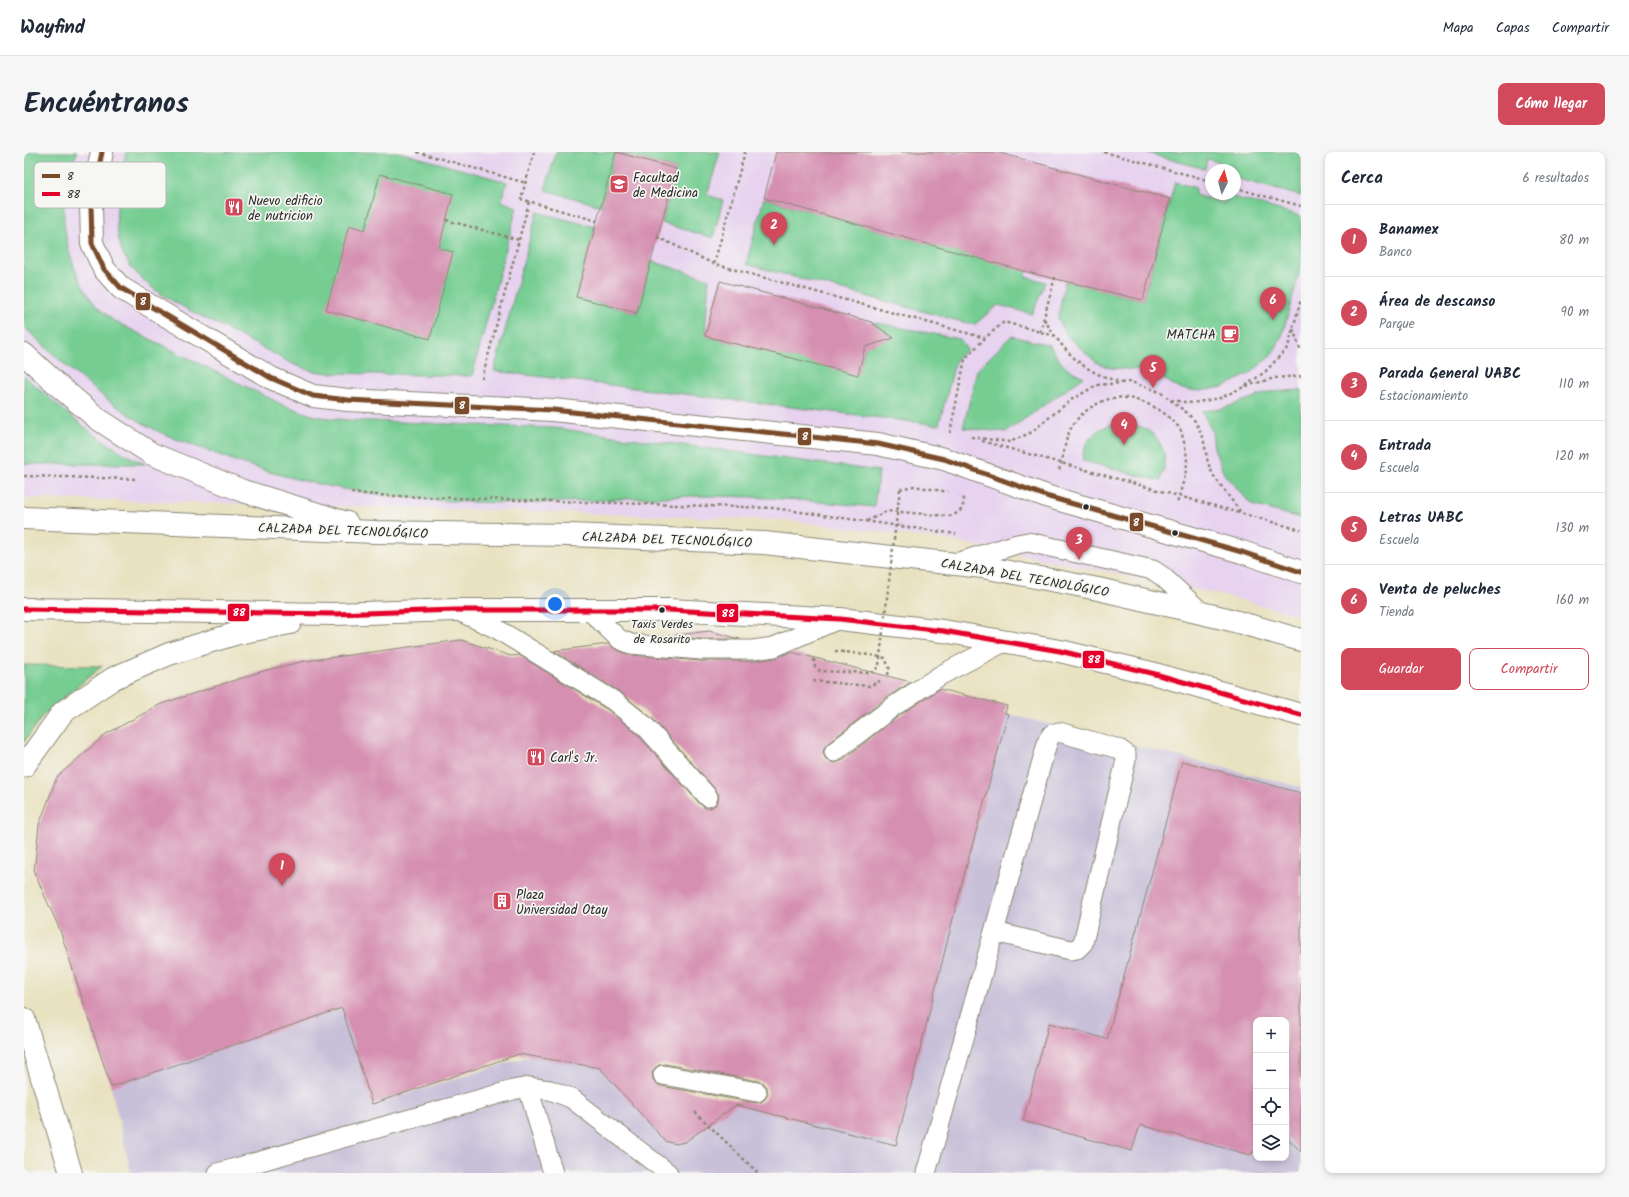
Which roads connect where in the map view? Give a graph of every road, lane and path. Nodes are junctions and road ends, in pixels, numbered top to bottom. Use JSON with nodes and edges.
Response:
{"nodes":[{"id":1,"x":102,"y":152,"type":"edge"},
{"id":2,"x":417,"y":152,"type":"edge"},
{"id":3,"x":534,"y":152,"type":"edge"},
{"id":4,"x":745,"y":152,"type":"edge"},
{"id":5,"x":1104,"y":152,"type":"edge"},
{"id":6,"x":100,"y":162,"type":"edge"},
{"id":7,"x":1205,"y":179,"type":"edge"},
{"id":8,"x":526,"y":183,"type":"junction"},
{"id":9,"x":1241,"y":190,"type":"edge"},
{"id":10,"x":529,"y":202,"type":"junction"},
{"id":11,"x":1301,"y":206,"type":"edge"},
{"id":12,"x":91,"y":208,"type":"edge"},
{"id":13,"x":446,"y":220,"type":"dead end"},
{"id":14,"x":597,"y":221,"type":"dead end"},
{"id":15,"x":657,"y":237,"type":"dead end"},
{"id":16,"x":519,"y":240,"type":"junction"},
{"id":17,"x":714,"y":264,"type":"junction"},
{"id":18,"x":1055,"y":277,"type":"dead end"},
{"id":19,"x":1301,"y":299,"type":"edge"},
{"id":20,"x":1044,"y":319,"type":"junction"},
{"id":21,"x":1293,"y":328,"type":"junction"},
{"id":22,"x":1040,"y":332,"type":"junction"},
{"id":23,"x":1055,"y":336,"type":"junction"},
{"id":24,"x":985,"y":338,"type":"junction"},
{"id":25,"x":1301,"y":351,"type":"edge"},
{"id":26,"x":24,"y":354,"type":"edge"},
{"id":27,"x":1301,"y":376,"type":"edge"},
{"id":28,"x":1124,"y":383,"type":"junction"},
{"id":29,"x":480,"y":384,"type":"dead end"},
{"id":30,"x":1244,"y":387,"type":"junction"},
{"id":31,"x":1170,"y":399,"type":"junction"},
{"id":32,"x":956,"y":436,"type":"dead end"},
{"id":33,"x":1062,"y":463,"type":"junction"},
{"id":34,"x":24,"y":476,"type":"edge"},
{"id":35,"x":138,"y":479,"type":"dead end"},
{"id":36,"x":346,"y":493,"type":"dead end"},
{"id":37,"x":950,"y":493,"type":"dead end"},
{"id":38,"x":957,"y":494,"type":"dead end"},
{"id":39,"x":1179,"y":496,"type":"junction"},
{"id":40,"x":1049,"y":497,"type":"junction"},
{"id":41,"x":1242,"y":514,"type":"junction"},
{"id":42,"x":24,"y":518,"type":"edge"},
{"id":43,"x":867,"y":521,"type":"junction"},
{"id":44,"x":1301,"y":530,"type":"edge"},
{"id":45,"x":1171,"y":531,"type":"junction"},
{"id":46,"x":375,"y":532,"type":"junction"},
{"id":47,"x":957,"y":534,"type":"dead end"},
{"id":48,"x":956,"y":563,"type":"junction"},
{"id":49,"x":1301,"y":572,"type":"edge"},
{"id":50,"x":24,"y":609,"type":"edge"},
{"id":51,"x":456,"y":610,"type":"junction"},
{"id":52,"x":589,"y":610,"type":"junction"},
{"id":53,"x":1202,"y":613,"type":"junction"},
{"id":54,"x":334,"y":614,"type":"junction"},
{"id":55,"x":840,"y":619,"type":"junction"},
{"id":56,"x":1301,"y":640,"type":"edge"},
{"id":57,"x":1006,"y":641,"type":"junction"},
{"id":58,"x":832,"y":651,"type":"dead end"},
{"id":59,"x":817,"y":653,"type":"dead end"},
{"id":60,"x":813,"y":681,"type":"dead end"},
{"id":61,"x":1301,"y":715,"type":"edge"},
{"id":62,"x":834,"y":752,"type":"dead end"},
{"id":63,"x":24,"y":766,"type":"edge"},
{"id":64,"x":708,"y":797,"type":"dead end"},
{"id":65,"x":994,"y":932,"type":"junction"},
{"id":66,"x":24,"y":1019,"type":"edge"},
{"id":67,"x":663,"y":1075,"type":"dead end"},
{"id":68,"x":528,"y":1088,"type":"junction"},
{"id":69,"x":757,"y":1092,"type":"dead end"},
{"id":70,"x":695,"y":1112,"type":"dead end"},
{"id":71,"x":71,"y":1173,"type":"edge"},
{"id":72,"x":218,"y":1173,"type":"edge"},
{"id":73,"x":553,"y":1173,"type":"edge"},
{"id":74,"x":668,"y":1173,"type":"edge"},
{"id":75,"x":758,"y":1173,"type":"edge"},
{"id":76,"x":926,"y":1173,"type":"edge"}],
"edges":[{"from":1,"to":6,"type":"main road"},
{"from":2,"to":8,"type":"path"},
{"from":3,"to":8,"type":"path"},
{"from":4,"to":17,"type":"path"},
{"from":5,"to":7,"type":"path"},
{"from":8,"to":10,"type":"path"},
{"from":9,"to":11,"type":"path"},
{"from":10,"to":14,"type":"path"},
{"from":10,"to":16,"type":"path"},
{"from":12,"to":40,"type":"main road"},
{"from":13,"to":16,"type":"path"},
{"from":15,"to":17,"type":"path"},
{"from":16,"to":29,"type":"path"},
{"from":17,"to":24,"type":"path"},
{"from":18,"to":20,"type":"path"},
{"from":19,"to":21,"type":"path"},
{"from":20,"to":22,"type":"path"},
{"from":20,"to":23,"type":"path"},
{"from":21,"to":25,"type":"path"},
{"from":21,"to":30,"type":"path"},
{"from":22,"to":23,"type":"path"},
{"from":22,"to":24,"type":"path"},
{"from":23,"to":28,"type":"path"},
{"from":24,"to":32,"type":"path"},
{"from":26,"to":46,"type":"main road"},
{"from":27,"to":30,"type":"path"},
{"from":28,"to":31,"type":"path"},
{"from":28,"to":33,"type":"path"},
{"from":30,"to":31,"type":"path"},
{"from":31,"to":41,"type":"path"},
{"from":33,"to":39,"type":"path"},
{"from":33,"to":39,"type":"path"},
{"from":33,"to":40,"type":"path"},
{"from":34,"to":35,"type":"path"},
{"from":36,"to":43,"type":"path"},
{"from":37,"to":59,"type":"path","bridge":true},
{"from":38,"to":43,"type":"path"},
{"from":39,"to":41,"type":"path"},
{"from":39,"to":45,"type":"path"},
{"from":40,"to":45,"type":"main road"},
{"from":41,"to":44,"type":"path"},
{"from":42,"to":46,"type":"main road","name":"CALZADA DEL TECNOLÓGICO"},
{"from":43,"to":47,"type":"path"},
{"from":45,"to":49,"type":"main road"},
{"from":46,"to":48,"type":"main road","name":"CALZADA DEL TECNOLÓGICO"},
{"from":48,"to":53,"type":"main road","name":"CALZADA DEL TECNOLÓGICO"},
{"from":48,"to":53,"type":"lane"},
{"from":50,"to":54,"type":"main road"},
{"from":51,"to":52,"type":"main road"},
{"from":51,"to":54,"type":"main road"},
{"from":51,"to":64,"type":"lane"},
{"from":52,"to":55,"type":"main road"},
{"from":52,"to":55,"type":"lane"},
{"from":53,"to":56,"type":"main road","name":"CALZADA DEL TECNOLÓGICO"},
{"from":54,"to":63,"type":"main road"},
{"from":55,"to":57,"type":"main road"},
{"from":57,"to":61,"type":"main road"},
{"from":57,"to":62,"type":"lane"},
{"from":58,"to":60,"type":"path"},
{"from":65,"to":65,"type":"lane"},
{"from":65,"to":76,"type":"lane"},
{"from":66,"to":71,"type":"main road"},
{"from":67,"to":69,"type":"lane"},
{"from":68,"to":72,"type":"lane"},
{"from":68,"to":73,"type":"lane"},
{"from":68,"to":74,"type":"lane"},
{"from":70,"to":75,"type":"path"}]}
